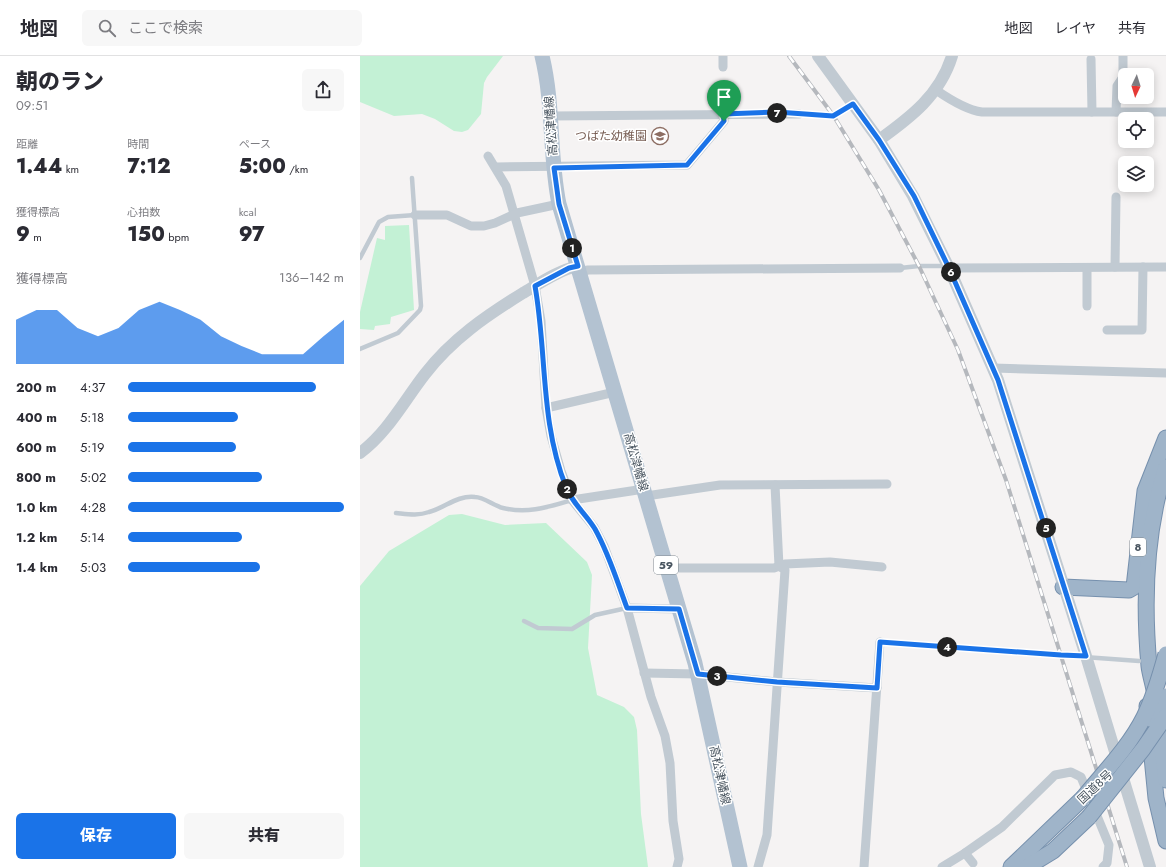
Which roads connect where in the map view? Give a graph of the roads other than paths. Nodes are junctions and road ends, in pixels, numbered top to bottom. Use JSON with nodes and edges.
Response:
{"nodes":[{"id":1,"x":542,"y":56,"type":"edge"},
{"id":2,"x":723,"y":56,"type":"edge"},
{"id":3,"x":818,"y":56,"type":"edge"},
{"id":4,"x":952,"y":56,"type":"edge"},
{"id":5,"x":1123,"y":56,"type":"edge"},
{"id":6,"x":1091,"y":59,"type":"dead end"},
{"id":7,"x":723,"y":67,"type":"dead end"},
{"id":8,"x":936,"y":90,"type":"junction"},
{"id":9,"x":853,"y":104,"type":"junction"},
{"id":10,"x":1092,"y":112,"type":"junction"},
{"id":11,"x":1116,"y":112,"type":"junction"},
{"id":12,"x":1166,"y":112,"type":"edge"},
{"id":13,"x":723,"y":114,"type":"junction"},
{"id":14,"x":799,"y":114,"type":"joint"},
{"id":15,"x":552,"y":116,"type":"junction"},
{"id":16,"x":879,"y":140,"type":"junction"},
{"id":17,"x":488,"y":156,"type":"dead end"},
{"id":18,"x":496,"y":167,"type":"junction"},
{"id":19,"x":554,"y":168,"type":"junction"},
{"id":20,"x":412,"y":178,"type":"dead end"},
{"id":21,"x":1116,"y":196,"type":"dead end"},
{"id":22,"x":559,"y":204,"type":"junction"},
{"id":23,"x":514,"y":214,"type":"junction"},
{"id":24,"x":415,"y":215,"type":"junction"},
{"id":25,"x":360,"y":258,"type":"edge"},
{"id":26,"x":949,"y":267,"type":"junction"},
{"id":27,"x":1115,"y":267,"type":"junction"},
{"id":28,"x":1143,"y":267,"type":"junction"},
{"id":29,"x":1166,"y":267,"type":"edge"},
{"id":30,"x":900,"y":268,"type":"joint"},
{"id":31,"x":1087,"y":268,"type":"junction"},
{"id":32,"x":578,"y":269,"type":"junction"},
{"id":33,"x":535,"y":286,"type":"junction"},
{"id":34,"x":1087,"y":306,"type":"dead end"},
{"id":35,"x":1107,"y":330,"type":"dead end"},
{"id":36,"x":360,"y":349,"type":"edge"},
{"id":37,"x":993,"y":368,"type":"junction"},
{"id":38,"x":1166,"y":373,"type":"edge"},
{"id":39,"x":615,"y":392,"type":"junction"},
{"id":40,"x":546,"y":408,"type":"junction"},
{"id":41,"x":1166,"y":438,"type":"edge"},
{"id":42,"x":361,"y":450,"type":"edge"},
{"id":43,"x":1166,"y":467,"type":"edge"},
{"id":44,"x":887,"y":484,"type":"dead end"},
{"id":45,"x":775,"y":485,"type":"junction"},
{"id":46,"x":645,"y":493,"type":"junction"},
{"id":47,"x":572,"y":500,"type":"junction"},
{"id":48,"x":396,"y":513,"type":"dead end"},
{"id":49,"x":779,"y":566,"type":"junction"},
{"id":50,"x":882,"y":567,"type":"dead end"},
{"id":51,"x":667,"y":568,"type":"junction"},
{"id":52,"x":1063,"y":586,"type":"junction"},
{"id":53,"x":627,"y":608,"type":"junction"},
{"id":54,"x":679,"y":609,"type":"junction"},
{"id":55,"x":524,"y":621,"type":"dead end"},
{"id":56,"x":880,"y":642,"type":"joint"},
{"id":57,"x":1166,"y":654,"type":"edge"},
{"id":58,"x":1086,"y":656,"type":"junction"},
{"id":59,"x":1144,"y":664,"type":"junction"},
{"id":60,"x":644,"y":673,"type":"junction"},
{"id":61,"x":698,"y":674,"type":"junction"},
{"id":62,"x":777,"y":682,"type":"junction"},
{"id":63,"x":877,"y":688,"type":"junction"},
{"id":64,"x":1166,"y":696,"type":"edge"},
{"id":65,"x":1166,"y":716,"type":"edge"},
{"id":66,"x":1166,"y":731,"type":"edge"},
{"id":67,"x":1166,"y":780,"type":"edge"},
{"id":68,"x":1083,"y":798,"type":"junction"},
{"id":69,"x":1089,"y":817,"type":"junction"},
{"id":70,"x":1166,"y":841,"type":"edge"},
{"id":71,"x":1053,"y":851,"type":"junction"},
{"id":72,"x":966,"y":853,"type":"junction"},
{"id":73,"x":1025,"y":861,"type":"edge"},
{"id":74,"x":973,"y":864,"type":"dead end"},
{"id":75,"x":677,"y":867,"type":"edge"},
{"id":76,"x":740,"y":867,"type":"edge"},
{"id":77,"x":758,"y":867,"type":"edge"},
{"id":78,"x":864,"y":867,"type":"edge"},
{"id":79,"x":942,"y":867,"type":"edge"},
{"id":80,"x":1003,"y":867,"type":"edge"},
{"id":81,"x":1011,"y":867,"type":"edge"},
{"id":82,"x":1040,"y":867,"type":"edge"},
{"id":83,"x":1102,"y":867,"type":"edge"},
{"id":84,"x":1150,"y":867,"type":"edge"}],
"edges":[{"from":1,"to":15,"type":"main road","name":"高松津幡線","number":"59"},
{"from":2,"to":7,"type":"street"},
{"from":3,"to":9,"type":"street"},
{"from":4,"to":8,"type":"street"},
{"from":5,"to":11,"type":"street"},
{"from":6,"to":10,"type":"street"},
{"from":8,"to":10,"type":"street"},
{"from":8,"to":16,"type":"street"},
{"from":9,"to":14,"type":"lane"},
{"from":9,"to":16,"type":"street"},
{"from":10,"to":11,"type":"street"},
{"from":11,"to":12,"type":"street"},
{"from":13,"to":14,"type":"street"},
{"from":13,"to":15,"type":"street"},
{"from":13,"to":19,"type":"street"},
{"from":15,"to":19,"type":"main road","name":"高松津幡線","number":"59"},
{"from":16,"to":26,"type":"street"},
{"from":17,"to":18,"type":"street"},
{"from":18,"to":19,"type":"street"},
{"from":18,"to":23,"type":"street"},
{"from":19,"to":22,"type":"main road","name":"高松津幡線","number":"59"},
{"from":20,"to":24,"type":"lane"},
{"from":21,"to":27,"type":"street"},
{"from":22,"to":23,"type":"street"},
{"from":22,"to":32,"type":"main road","name":"高松津幡線","number":"59"},
{"from":23,"to":24,"type":"street"},
{"from":23,"to":33,"type":"street"},
{"from":24,"to":25,"type":"lane"},
{"from":24,"to":36,"type":"lane"},
{"from":26,"to":30,"type":"lane"},
{"from":26,"to":31,"type":"street"},
{"from":26,"to":37,"type":"street"},
{"from":27,"to":28,"type":"street"},
{"from":27,"to":31,"type":"street"},
{"from":28,"to":29,"type":"street"},
{"from":28,"to":35,"type":"street"},
{"from":30,"to":32,"type":"street"},
{"from":31,"to":34,"type":"street"},
{"from":32,"to":33,"type":"street"},
{"from":32,"to":39,"type":"main road","name":"高松津幡線","number":"59"},
{"from":33,"to":40,"type":"street"},
{"from":33,"to":42,"type":"street"},
{"from":37,"to":38,"type":"street"},
{"from":37,"to":52,"type":"street"},
{"from":39,"to":40,"type":"street"},
{"from":39,"to":46,"type":"main road","name":"高松津幡線","number":"59"},
{"from":40,"to":47,"type":"street"},
{"from":41,"to":52,"type":"highway","number":"8"},
{"from":43,"to":59,"type":"highway"},
{"from":44,"to":45,"type":"street"},
{"from":45,"to":46,"type":"street"},
{"from":45,"to":49,"type":"street"},
{"from":46,"to":47,"type":"street"},
{"from":46,"to":51,"type":"main road","name":"高松津幡線","number":"59"},
{"from":47,"to":48,"type":"lane"},
{"from":47,"to":53,"type":"street"},
{"from":49,"to":50,"type":"street"},
{"from":49,"to":51,"type":"street"},
{"from":49,"to":62,"type":"street"},
{"from":51,"to":54,"type":"main road","name":"高松津幡線","number":"59"},
{"from":52,"to":58,"type":"street"},
{"from":53,"to":54,"type":"street"},
{"from":53,"to":55,"type":"lane"},
{"from":53,"to":60,"type":"street"},
{"from":54,"to":61,"type":"main road","name":"高松津幡線","number":"59"},
{"from":56,"to":58,"type":"lane"},
{"from":56,"to":63,"type":"street"},
{"from":57,"to":68,"type":"highway","bridge":true},
{"from":58,"to":59,"type":"lane"},
{"from":58,"to":84,"type":"street"},
{"from":59,"to":67,"type":"highway"},
{"from":59,"to":70,"type":"highway"},
{"from":60,"to":61,"type":"street"},
{"from":60,"to":75,"type":"street"},
{"from":61,"to":62,"type":"street"},
{"from":61,"to":76,"type":"main road","name":"高松津幡線","number":"59"},
{"from":62,"to":63,"type":"street"},
{"from":62,"to":77,"type":"street"},
{"from":63,"to":78,"type":"street"},
{"from":64,"to":68,"type":"highway","name":"国道8号","bridge":true},
{"from":65,"to":69,"type":"highway","name":"国道8号","bridge":true},
{"from":66,"to":69,"type":"highway","bridge":true},
{"from":68,"to":73,"type":"highway","name":"国道8号"},
{"from":69,"to":71,"type":"highway","name":"国道8号"},
{"from":71,"to":73,"type":"highway","name":"国道8号"},
{"from":71,"to":82,"type":"highway"},
{"from":72,"to":74,"type":"street"},
{"from":72,"to":79,"type":"street"},
{"from":72,"to":83,"type":"street"},
{"from":73,"to":80,"type":"highway"},
{"from":73,"to":81,"type":"highway","name":"国道8号"}]}
